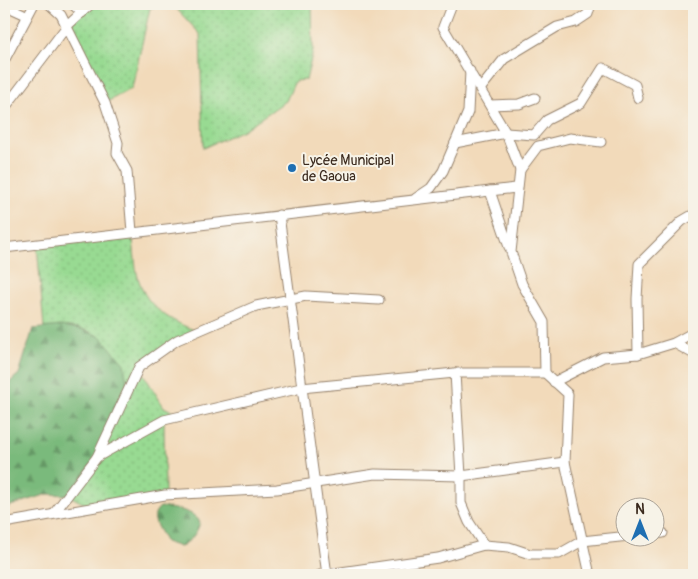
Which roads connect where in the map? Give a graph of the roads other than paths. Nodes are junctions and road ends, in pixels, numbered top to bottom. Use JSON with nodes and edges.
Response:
{"nodes":[{"id":1,"x":34,"y":4,"type":"edge"},
{"id":2,"x":49,"y":4,"type":"edge"},
{"id":3,"x":72,"y":4,"type":"edge"},
{"id":4,"x":91,"y":4,"type":"edge"},
{"id":5,"x":452,"y":4,"type":"edge"},
{"id":6,"x":591,"y":4,"type":"edge"},
{"id":7,"x":4,"y":5,"type":"edge"},
{"id":8,"x":82,"y":12,"type":"junction"},
{"id":9,"x":26,"y":15,"type":"junction"},
{"id":10,"x":67,"y":26,"type":"junction"},
{"id":11,"x":4,"y":61,"type":"edge"},
{"id":12,"x":470,"y":70,"type":"junction"},
{"id":13,"x":481,"y":88,"type":"junction"},
{"id":14,"x":534,"y":98,"type":"dead end"},
{"id":15,"x":638,"y":98,"type":"dead end"},
{"id":16,"x":490,"y":105,"type":"junction"},
{"id":17,"x":4,"y":109,"type":"edge"},
{"id":18,"x":506,"y":133,"type":"junction"},
{"id":19,"x":602,"y":142,"type":"dead end"},
{"id":20,"x":455,"y":143,"type":"junction"},
{"id":21,"x":520,"y":170,"type":"junction"},
{"id":22,"x":516,"y":188,"type":"junction"},
{"id":23,"x":490,"y":191,"type":"junction"},
{"id":24,"x":413,"y":200,"type":"junction"},
{"id":25,"x":694,"y":214,"type":"edge"},
{"id":26,"x":279,"y":215,"type":"junction"},
{"id":27,"x":132,"y":232,"type":"junction"},
{"id":28,"x":4,"y":248,"type":"edge"},
{"id":29,"x":511,"y":252,"type":"junction"},
{"id":30,"x":379,"y":300,"type":"dead end"},
{"id":31,"x":290,"y":301,"type":"junction"},
{"id":32,"x":694,"y":332,"type":"edge"},
{"id":33,"x":674,"y":343,"type":"junction"},
{"id":34,"x":638,"y":354,"type":"junction"},
{"id":35,"x":694,"y":354,"type":"edge"},
{"id":36,"x":455,"y":373,"type":"junction"},
{"id":37,"x":545,"y":373,"type":"junction"},
{"id":38,"x":554,"y":382,"type":"junction"},
{"id":39,"x":301,"y":388,"type":"junction"},
{"id":40,"x":97,"y":457,"type":"junction"},
{"id":41,"x":565,"y":462,"type":"junction"},
{"id":42,"x":462,"y":476,"type":"junction"},
{"id":43,"x":316,"y":485,"type":"junction"},
{"id":44,"x":55,"y":512,"type":"junction"},
{"id":45,"x":4,"y":523,"type":"edge"},
{"id":46,"x":616,"y":537,"type":"edge"},
{"id":47,"x":582,"y":541,"type":"junction"},
{"id":48,"x":484,"y":545,"type":"junction"},
{"id":49,"x":324,"y":575,"type":"edge"},
{"id":50,"x":590,"y":575,"type":"edge"}],
"edges":[{"from":1,"to":9,"type":"street"},
{"from":2,"to":10,"type":"street"},
{"from":3,"to":8,"type":"street"},
{"from":4,"to":8,"type":"street"},
{"from":5,"to":12,"type":"street"},
{"from":6,"to":13,"type":"street"},
{"from":7,"to":9,"type":"street"},
{"from":8,"to":10,"type":"street"},
{"from":9,"to":11,"type":"street"},
{"from":10,"to":17,"type":"street"},
{"from":10,"to":27,"type":"street"},
{"from":12,"to":13,"type":"street"},
{"from":12,"to":20,"type":"street"},
{"from":13,"to":16,"type":"street"},
{"from":14,"to":16,"type":"street"},
{"from":15,"to":18,"type":"street"},
{"from":16,"to":18,"type":"street"},
{"from":18,"to":20,"type":"street"},
{"from":18,"to":21,"type":"street"},
{"from":19,"to":21,"type":"street"},
{"from":20,"to":24,"type":"street"},
{"from":21,"to":22,"type":"street"},
{"from":22,"to":23,"type":"street"},
{"from":22,"to":29,"type":"street"},
{"from":23,"to":24,"type":"street"},
{"from":23,"to":29,"type":"street"},
{"from":24,"to":26,"type":"street"},
{"from":25,"to":34,"type":"street"},
{"from":26,"to":27,"type":"street"},
{"from":26,"to":31,"type":"street"},
{"from":27,"to":28,"type":"street"},
{"from":29,"to":37,"type":"street"},
{"from":30,"to":31,"type":"street"},
{"from":31,"to":39,"type":"street"},
{"from":31,"to":40,"type":"street"},
{"from":32,"to":33,"type":"street"},
{"from":33,"to":34,"type":"street"},
{"from":33,"to":35,"type":"street"},
{"from":34,"to":38,"type":"street"},
{"from":36,"to":37,"type":"street"},
{"from":36,"to":39,"type":"street"},
{"from":36,"to":42,"type":"street"},
{"from":37,"to":38,"type":"street"},
{"from":38,"to":41,"type":"street"},
{"from":39,"to":40,"type":"street"},
{"from":39,"to":43,"type":"street"},
{"from":40,"to":44,"type":"street"},
{"from":41,"to":42,"type":"street"},
{"from":41,"to":47,"type":"street"},
{"from":42,"to":43,"type":"street"},
{"from":42,"to":48,"type":"street"},
{"from":43,"to":44,"type":"street"},
{"from":43,"to":49,"type":"street"},
{"from":44,"to":45,"type":"street"},
{"from":46,"to":47,"type":"street"},
{"from":47,"to":48,"type":"street"},
{"from":47,"to":50,"type":"street"},
{"from":48,"to":49,"type":"street"}]}
